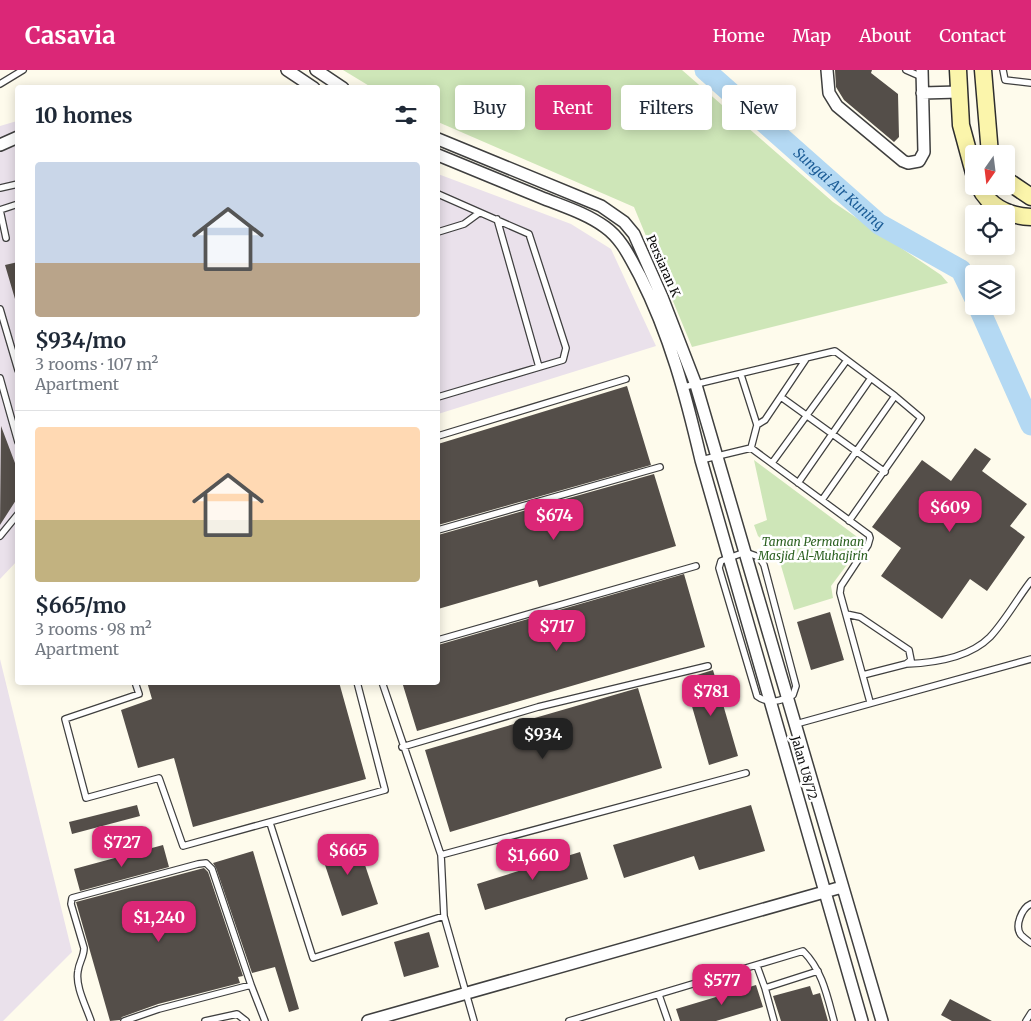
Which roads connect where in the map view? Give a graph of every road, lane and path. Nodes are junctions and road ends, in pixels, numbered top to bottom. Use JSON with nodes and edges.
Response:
{"nodes":[{"id":1,"x":23,"y":70,"type":"edge"},
{"id":2,"x":287,"y":70,"type":"edge"},
{"id":3,"x":316,"y":70,"type":"edge"},
{"id":4,"x":827,"y":70,"type":"edge"},
{"id":5,"x":906,"y":70,"type":"edge"},
{"id":6,"x":958,"y":70,"type":"edge"},
{"id":7,"x":982,"y":70,"type":"edge"},
{"id":8,"x":1003,"y":70,"type":"edge"},
{"id":9,"x":922,"y":74,"type":"edge"},
{"id":10,"x":1031,"y":83,"type":"edge"},
{"id":11,"x":0,"y":84,"type":"edge"},
{"id":12,"x":310,"y":85,"type":"edge"},
{"id":13,"x":338,"y":85,"type":"edge"},
{"id":14,"x":959,"y":92,"type":"junction"},
{"id":15,"x":922,"y":93,"type":"junction"},
{"id":16,"x":15,"y":138,"type":"edge"},
{"id":17,"x":440,"y":140,"type":"edge"},
{"id":18,"x":0,"y":145,"type":"edge"},
{"id":19,"x":966,"y":145,"type":"edge"},
{"id":20,"x":989,"y":145,"type":"edge"},
{"id":21,"x":440,"y":156,"type":"edge"},
{"id":22,"x":15,"y":185,"type":"edge"},
{"id":23,"x":1015,"y":186,"type":"edge"},
{"id":24,"x":0,"y":188,"type":"edge"},
{"id":25,"x":440,"y":195,"type":"edge"},
{"id":26,"x":983,"y":195,"type":"edge"},
{"id":27,"x":1031,"y":197,"type":"edge"},
{"id":28,"x":15,"y":205,"type":"edge"},
{"id":29,"x":0,"y":210,"type":"edge"},
{"id":30,"x":479,"y":213,"type":"junction"},
{"id":31,"x":1031,"y":218,"type":"edge"},
{"id":32,"x":497,"y":219,"type":"junction"},
{"id":33,"x":440,"y":231,"type":"edge"},
{"id":34,"x":6,"y":238,"type":"dead end"},
{"id":35,"x":0,"y":309,"type":"edge"},
{"id":36,"x":806,"y":359,"type":"junction"},
{"id":37,"x":15,"y":360,"type":"edge"},
{"id":38,"x":847,"y":360,"type":"junction"},
{"id":39,"x":539,"y":367,"type":"junction"},
{"id":40,"x":741,"y":375,"type":"junction"},
{"id":41,"x":0,"y":378,"type":"edge"},
{"id":42,"x":872,"y":378,"type":"junction"},
{"id":43,"x":626,"y":379,"type":"dead end"},
{"id":44,"x":696,"y":385,"type":"junction"},
{"id":45,"x":1,"y":386,"type":"edge"},
{"id":46,"x":684,"y":387,"type":"junction"},
{"id":47,"x":440,"y":396,"type":"edge"},
{"id":48,"x":895,"y":396,"type":"junction"},
{"id":49,"x":781,"y":397,"type":"junction"},
{"id":50,"x":807,"y":416,"type":"junction"},
{"id":51,"x":758,"y":425,"type":"junction"},
{"id":52,"x":15,"y":432,"type":"edge"},
{"id":53,"x":832,"y":434,"type":"junction"},
{"id":54,"x":440,"y":435,"type":"edge"},
{"id":55,"x":751,"y":448,"type":"junction"},
{"id":56,"x":856,"y":452,"type":"junction"},
{"id":57,"x":717,"y":456,"type":"junction"},
{"id":58,"x":701,"y":460,"type":"junction"},
{"id":59,"x":772,"y":463,"type":"junction"},
{"id":60,"x":660,"y":467,"type":"dead end"},
{"id":61,"x":885,"y":472,"type":"junction"},
{"id":62,"x":798,"y":483,"type":"junction"},
{"id":63,"x":822,"y":500,"type":"junction"},
{"id":64,"x":15,"y":518,"type":"edge"},
{"id":65,"x":850,"y":521,"type":"junction"},
{"id":66,"x":719,"y":524,"type":"joint"},
{"id":67,"x":440,"y":529,"type":"edge"},
{"id":68,"x":0,"y":536,"type":"edge"},
{"id":69,"x":746,"y":552,"type":"junction"},
{"id":70,"x":728,"y":557,"type":"junction"},
{"id":71,"x":696,"y":566,"type":"dead end"},
{"id":72,"x":1031,"y":581,"type":"edge"},
{"id":73,"x":846,"y":614,"type":"junction"},
{"id":74,"x":440,"y":639,"type":"edge"},
{"id":75,"x":1031,"y":659,"type":"edge"},
{"id":76,"x":906,"y":664,"type":"junction"},
{"id":77,"x":708,"y":666,"type":"dead end"},
{"id":78,"x":863,"y":675,"type":"junction"},
{"id":79,"x":136,"y":685,"type":"edge"},
{"id":80,"x":358,"y":685,"type":"edge"},
{"id":81,"x":383,"y":685,"type":"edge"},
{"id":82,"x":788,"y":698,"type":"junction"},
{"id":83,"x":771,"y":702,"type":"junction"},
{"id":84,"x":870,"y":702,"type":"junction"},
{"id":85,"x":796,"y":724,"type":"junction"},
{"id":86,"x":402,"y":747,"type":"junction"},
{"id":87,"x":746,"y":774,"type":"dead end"},
{"id":88,"x":270,"y":823,"type":"junction"},
{"id":89,"x":441,"y":855,"type":"junction"},
{"id":90,"x":842,"y":887,"type":"junction"},
{"id":91,"x":824,"y":892,"type":"junction"},
{"id":92,"x":1031,"y":904,"type":"edge"},
{"id":93,"x":444,"y":916,"type":"junction"},
{"id":94,"x":1031,"y":943,"type":"edge"},
{"id":95,"x":758,"y":966,"type":"junction"},
{"id":96,"x":818,"y":971,"type":"junction"},
{"id":97,"x":251,"y":985,"type":"junction"},
{"id":98,"x":765,"y":988,"type":"junction"},
{"id":99,"x":466,"y":992,"type":"junction"},
{"id":100,"x":659,"y":995,"type":"junction"},
{"id":101,"x":1031,"y":1013,"type":"edge"},
{"id":102,"x":91,"y":1021,"type":"edge"},
{"id":103,"x":124,"y":1021,"type":"edge"},
{"id":104,"x":205,"y":1021,"type":"edge"},
{"id":105,"x":246,"y":1021,"type":"edge"},
{"id":106,"x":265,"y":1021,"type":"edge"},
{"id":107,"x":368,"y":1021,"type":"edge"},
{"id":108,"x":474,"y":1021,"type":"edge"},
{"id":109,"x":569,"y":1021,"type":"edge"},
{"id":110,"x":668,"y":1021,"type":"edge"},
{"id":111,"x":774,"y":1021,"type":"edge"},
{"id":112,"x":834,"y":1021,"type":"edge"},
{"id":113,"x":862,"y":1021,"type":"edge"},
{"id":114,"x":882,"y":1021,"type":"edge"},
{"id":115,"x":1026,"y":1021,"type":"edge"}],
"edges":[{"from":1,"to":11,"type":"lane"},
{"from":2,"to":12,"type":"street"},
{"from":3,"to":13,"type":"street"},
{"from":4,"to":15,"type":"street"},
{"from":5,"to":9,"type":"lane"},
{"from":6,"to":14,"type":"street"},
{"from":7,"to":20,"type":"street"},
{"from":8,"to":10,"type":"lane"},
{"from":9,"to":15,"type":"street"},
{"from":14,"to":15,"type":"street"},
{"from":14,"to":19,"type":"street"},
{"from":16,"to":18,"type":"street"},
{"from":17,"to":44,"type":"street","name":"Persiaran K"},
{"from":21,"to":46,"type":"street","name":"Persiaran K"},
{"from":22,"to":24,"type":"lane"},
{"from":23,"to":27,"type":"street"},
{"from":25,"to":30,"type":"lane"},
{"from":26,"to":31,"type":"street"},
{"from":28,"to":29,"type":"lane"},
{"from":29,"to":34,"type":"lane"},
{"from":30,"to":32,"type":"lane"},
{"from":30,"to":33,"type":"lane"},
{"from":32,"to":39,"type":"lane"},
{"from":32,"to":39,"type":"lane"},
{"from":35,"to":37,"type":"lane"},
{"from":36,"to":38,"type":"lane"},
{"from":36,"to":40,"type":"lane"},
{"from":36,"to":49,"type":"lane"},
{"from":38,"to":42,"type":"lane"},
{"from":38,"to":50,"type":"lane"},
{"from":39,"to":47,"type":"lane"},
{"from":40,"to":44,"type":"lane"},
{"from":40,"to":51,"type":"lane"},
{"from":41,"to":45,"type":"lane"},
{"from":42,"to":48,"type":"lane"},
{"from":42,"to":53,"type":"lane"},
{"from":43,"to":54,"type":"lane"},
{"from":44,"to":46,"type":"lane"},
{"from":44,"to":57,"type":"street","name":"Persiaran K"},
{"from":45,"to":52,"type":"lane"},
{"from":46,"to":58,"type":"street","name":"Persiaran K"},
{"from":48,"to":56,"type":"lane"},
{"from":48,"to":61,"type":"lane"},
{"from":49,"to":50,"type":"lane"},
{"from":49,"to":51,"type":"lane"},
{"from":50,"to":53,"type":"lane"},
{"from":50,"to":59,"type":"lane"},
{"from":51,"to":55,"type":"lane"},
{"from":53,"to":56,"type":"lane"},
{"from":53,"to":62,"type":"lane"},
{"from":55,"to":57,"type":"lane"},
{"from":55,"to":59,"type":"lane"},
{"from":56,"to":61,"type":"lane"},
{"from":56,"to":63,"type":"lane"},
{"from":57,"to":58,"type":"lane"},
{"from":57,"to":69,"type":"street","name":"Persiaran K"},
{"from":58,"to":66,"type":"street","name":"Persiaran K"},
{"from":59,"to":62,"type":"lane"},
{"from":60,"to":67,"type":"lane"},
{"from":61,"to":65,"type":"lane"},
{"from":62,"to":63,"type":"lane"},
{"from":63,"to":65,"type":"lane"},
{"from":64,"to":68,"type":"lane"},
{"from":65,"to":73,"type":"lane"},
{"from":66,"to":70,"type":"street","name":"Jalan U8/72"},
{"from":69,"to":70,"type":"lane"},
{"from":69,"to":82,"type":"street","name":"Jalan U8/72"},
{"from":70,"to":83,"type":"street","name":"Jalan U8/72"},
{"from":71,"to":74,"type":"lane"},
{"from":72,"to":76,"type":"lane"},
{"from":73,"to":76,"type":"lane"},
{"from":73,"to":78,"type":"lane"},
{"from":75,"to":84,"type":"lane"},
{"from":76,"to":78,"type":"lane"},
{"from":77,"to":86,"type":"lane"},
{"from":78,"to":84,"type":"lane"},
{"from":79,"to":88,"type":"lane"},
{"from":80,"to":88,"type":"lane"},
{"from":81,"to":86,"type":"lane"},
{"from":82,"to":83,"type":"lane"},
{"from":82,"to":85,"type":"street","name":"Jalan U8/72"},
{"from":83,"to":91,"type":"street","name":"Jalan U8/72"},
{"from":84,"to":85,"type":"lane"},
{"from":85,"to":90,"type":"street","name":"Jalan U8/72"},
{"from":86,"to":89,"type":"lane"},
{"from":87,"to":89,"type":"lane"},
{"from":88,"to":93,"type":"lane"},
{"from":89,"to":93,"type":"lane"},
{"from":90,"to":91,"type":"street"},
{"from":90,"to":114,"type":"street","name":"Jalan U8/72"},
{"from":91,"to":99,"type":"street"},
{"from":91,"to":113,"type":"street","name":"Jalan U8/72"},
{"from":92,"to":94,"type":"lane"},
{"from":93,"to":99,"type":"lane"},
{"from":95,"to":96,"type":"lane"},
{"from":95,"to":98,"type":"lane"},
{"from":95,"to":100,"type":"lane"},
{"from":96,"to":98,"type":"lane"},
{"from":96,"to":112,"type":"lane"},
{"from":97,"to":102,"type":"lane"},
{"from":97,"to":103,"type":"lane"},
{"from":97,"to":106,"type":"lane"},
{"from":98,"to":111,"type":"lane"},
{"from":99,"to":107,"type":"street"},
{"from":99,"to":108,"type":"lane"},
{"from":100,"to":109,"type":"lane"},
{"from":100,"to":110,"type":"lane"},
{"from":101,"to":115,"type":"lane"},
{"from":104,"to":105,"type":"lane"}]}
